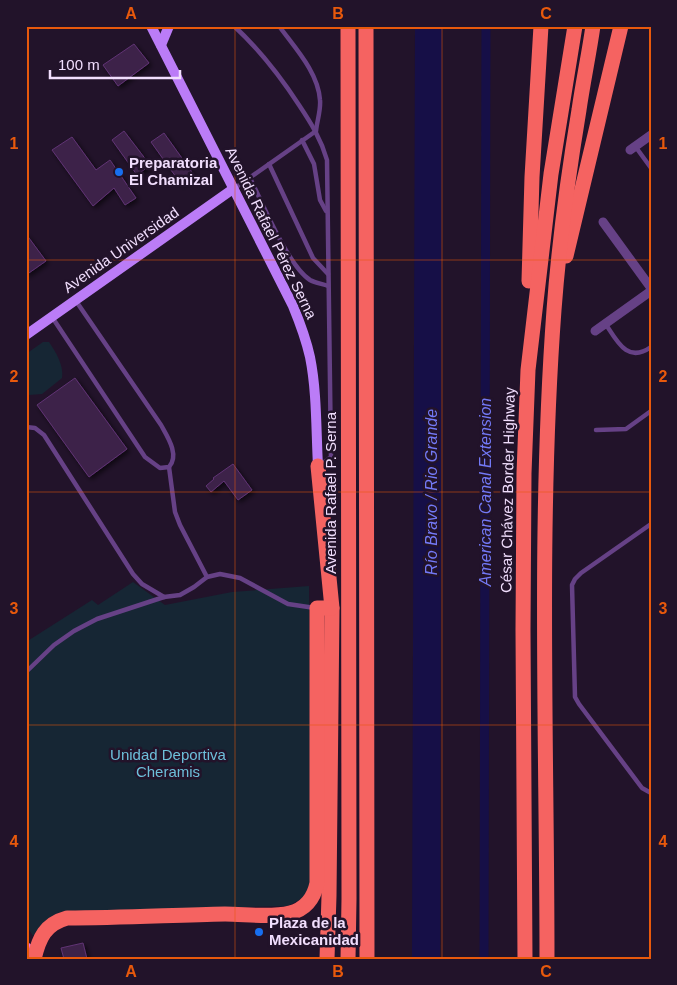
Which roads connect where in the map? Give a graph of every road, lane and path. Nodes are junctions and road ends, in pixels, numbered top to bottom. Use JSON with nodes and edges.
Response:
{"nodes":[{"id":1,"x":151,"y":26,"type":"edge"},
{"id":2,"x":168,"y":26,"type":"edge"},
{"id":3,"x":234,"y":26,"type":"edge"},
{"id":4,"x":279,"y":26,"type":"edge"},
{"id":5,"x":348,"y":26,"type":"edge"},
{"id":6,"x":366,"y":26,"type":"edge"},
{"id":7,"x":541,"y":26,"type":"edge"},
{"id":8,"x":575,"y":26,"type":"edge"},
{"id":9,"x":593,"y":26,"type":"edge"},
{"id":10,"x":621,"y":26,"type":"edge"},
{"id":11,"x":627,"y":26,"type":"edge"},
{"id":12,"x":162,"y":45,"type":"junction"},
{"id":13,"x":609,"y":72,"type":"junction"},
{"id":14,"x":316,"y":131,"type":"junction"},
{"id":15,"x":651,"y":135,"type":"edge"},
{"id":16,"x":302,"y":140,"type":"junction"},
{"id":17,"x":632,"y":148,"type":"joint"},
{"id":18,"x":269,"y":164,"type":"junction"},
{"id":19,"x":651,"y":168,"type":"edge"},
{"id":20,"x":250,"y":178,"type":"junction"},
{"id":21,"x":233,"y":189,"type":"junction"},
{"id":22,"x":327,"y":213,"type":"junction"},
{"id":23,"x":603,"y":222,"type":"dead end"},
{"id":24,"x":328,"y":274,"type":"junction"},
{"id":25,"x":328,"y":286,"type":"junction"},
{"id":26,"x":651,"y":290,"type":"edge"},
{"id":27,"x":76,"y":301,"type":"junction"},
{"id":28,"x":554,"y":310,"type":"junction"},
{"id":29,"x":52,"y":317,"type":"junction"},
{"id":30,"x":605,"y":323,"type":"junction"},
{"id":31,"x":595,"y":331,"type":"dead end"},
{"id":32,"x":26,"y":335,"type":"edge"},
{"id":33,"x":651,"y":347,"type":"edge"},
{"id":34,"x":528,"y":370,"type":"junction"},
{"id":35,"x":651,"y":411,"type":"edge"},
{"id":36,"x":26,"y":427,"type":"edge"},
{"id":37,"x":596,"y":430,"type":"dead end"},
{"id":38,"x":318,"y":466,"type":"junction"},
{"id":39,"x":169,"y":467,"type":"junction"},
{"id":40,"x":651,"y":524,"type":"edge"},
{"id":41,"x":207,"y":577,"type":"junction"},
{"id":42,"x":164,"y":597,"type":"junction"},
{"id":43,"x":324,"y":608,"type":"junction"},
{"id":44,"x":26,"y":672,"type":"edge"},
{"id":45,"x":651,"y":793,"type":"edge"},
{"id":46,"x":26,"y":948,"type":"edge"},
{"id":47,"x":33,"y":959,"type":"edge"},
{"id":48,"x":327,"y":959,"type":"edge"},
{"id":49,"x":348,"y":959,"type":"edge"},
{"id":50,"x":366,"y":959,"type":"edge"},
{"id":51,"x":525,"y":959,"type":"edge"},
{"id":52,"x":547,"y":959,"type":"edge"}],
"edges":[{"from":1,"to":12,"type":"main road","name":"Avenida Rafael Pérez Serna"},
{"from":2,"to":12,"type":"main road"},
{"from":3,"to":14,"type":"lane"},
{"from":4,"to":14,"type":"lane"},
{"from":5,"to":49,"type":"highway","name":"Avenida Rafael P. Serna"},
{"from":6,"to":50,"type":"highway"},
{"from":7,"to":34,"type":"highway"},
{"from":8,"to":34,"type":"highway","name":"César Chávez Border Highway"},
{"from":9,"to":28,"type":"highway"},
{"from":10,"to":13,"type":"highway"},
{"from":11,"to":13,"type":"highway"},
{"from":12,"to":21,"type":"main road","name":"Avenida Rafael Pérez Serna"},
{"from":13,"to":28,"type":"highway"},
{"from":14,"to":16,"type":"lane"},
{"from":14,"to":22,"type":"lane"},
{"from":15,"to":17,"type":"street"},
{"from":16,"to":18,"type":"lane"},
{"from":16,"to":22,"type":"lane"},
{"from":17,"to":19,"type":"lane"},
{"from":18,"to":20,"type":"lane"},
{"from":18,"to":24,"type":"lane"},
{"from":20,"to":21,"type":"lane"},
{"from":20,"to":25,"type":"lane"},
{"from":21,"to":27,"type":"main road","name":"Avenida Universidad"},
{"from":21,"to":38,"type":"main road","name":"Avenida Rafael Pérez Serna"},
{"from":22,"to":24,"type":"lane"},
{"from":23,"to":26,"type":"street"},
{"from":24,"to":25,"type":"lane"},
{"from":25,"to":38,"type":"lane"},
{"from":26,"to":30,"type":"street"},
{"from":27,"to":29,"type":"main road","name":"Avenida Universidad"},
{"from":27,"to":39,"type":"lane"},
{"from":28,"to":52,"type":"highway"},
{"from":29,"to":32,"type":"main road","name":"Avenida Universidad"},
{"from":29,"to":39,"type":"lane"},
{"from":30,"to":31,"type":"street"},
{"from":30,"to":33,"type":"lane"},
{"from":34,"to":51,"type":"highway","name":"César Chávez Border Highway"},
{"from":35,"to":37,"type":"lane"},
{"from":36,"to":42,"type":"lane"},
{"from":38,"to":43,"type":"highway"},
{"from":39,"to":41,"type":"lane"},
{"from":40,"to":45,"type":"lane"},
{"from":41,"to":42,"type":"lane"},
{"from":41,"to":43,"type":"lane"},
{"from":42,"to":44,"type":"lane"},
{"from":43,"to":47,"type":"highway"},
{"from":43,"to":48,"type":"highway"},
{"from":46,"to":47,"type":"main road"}]}
